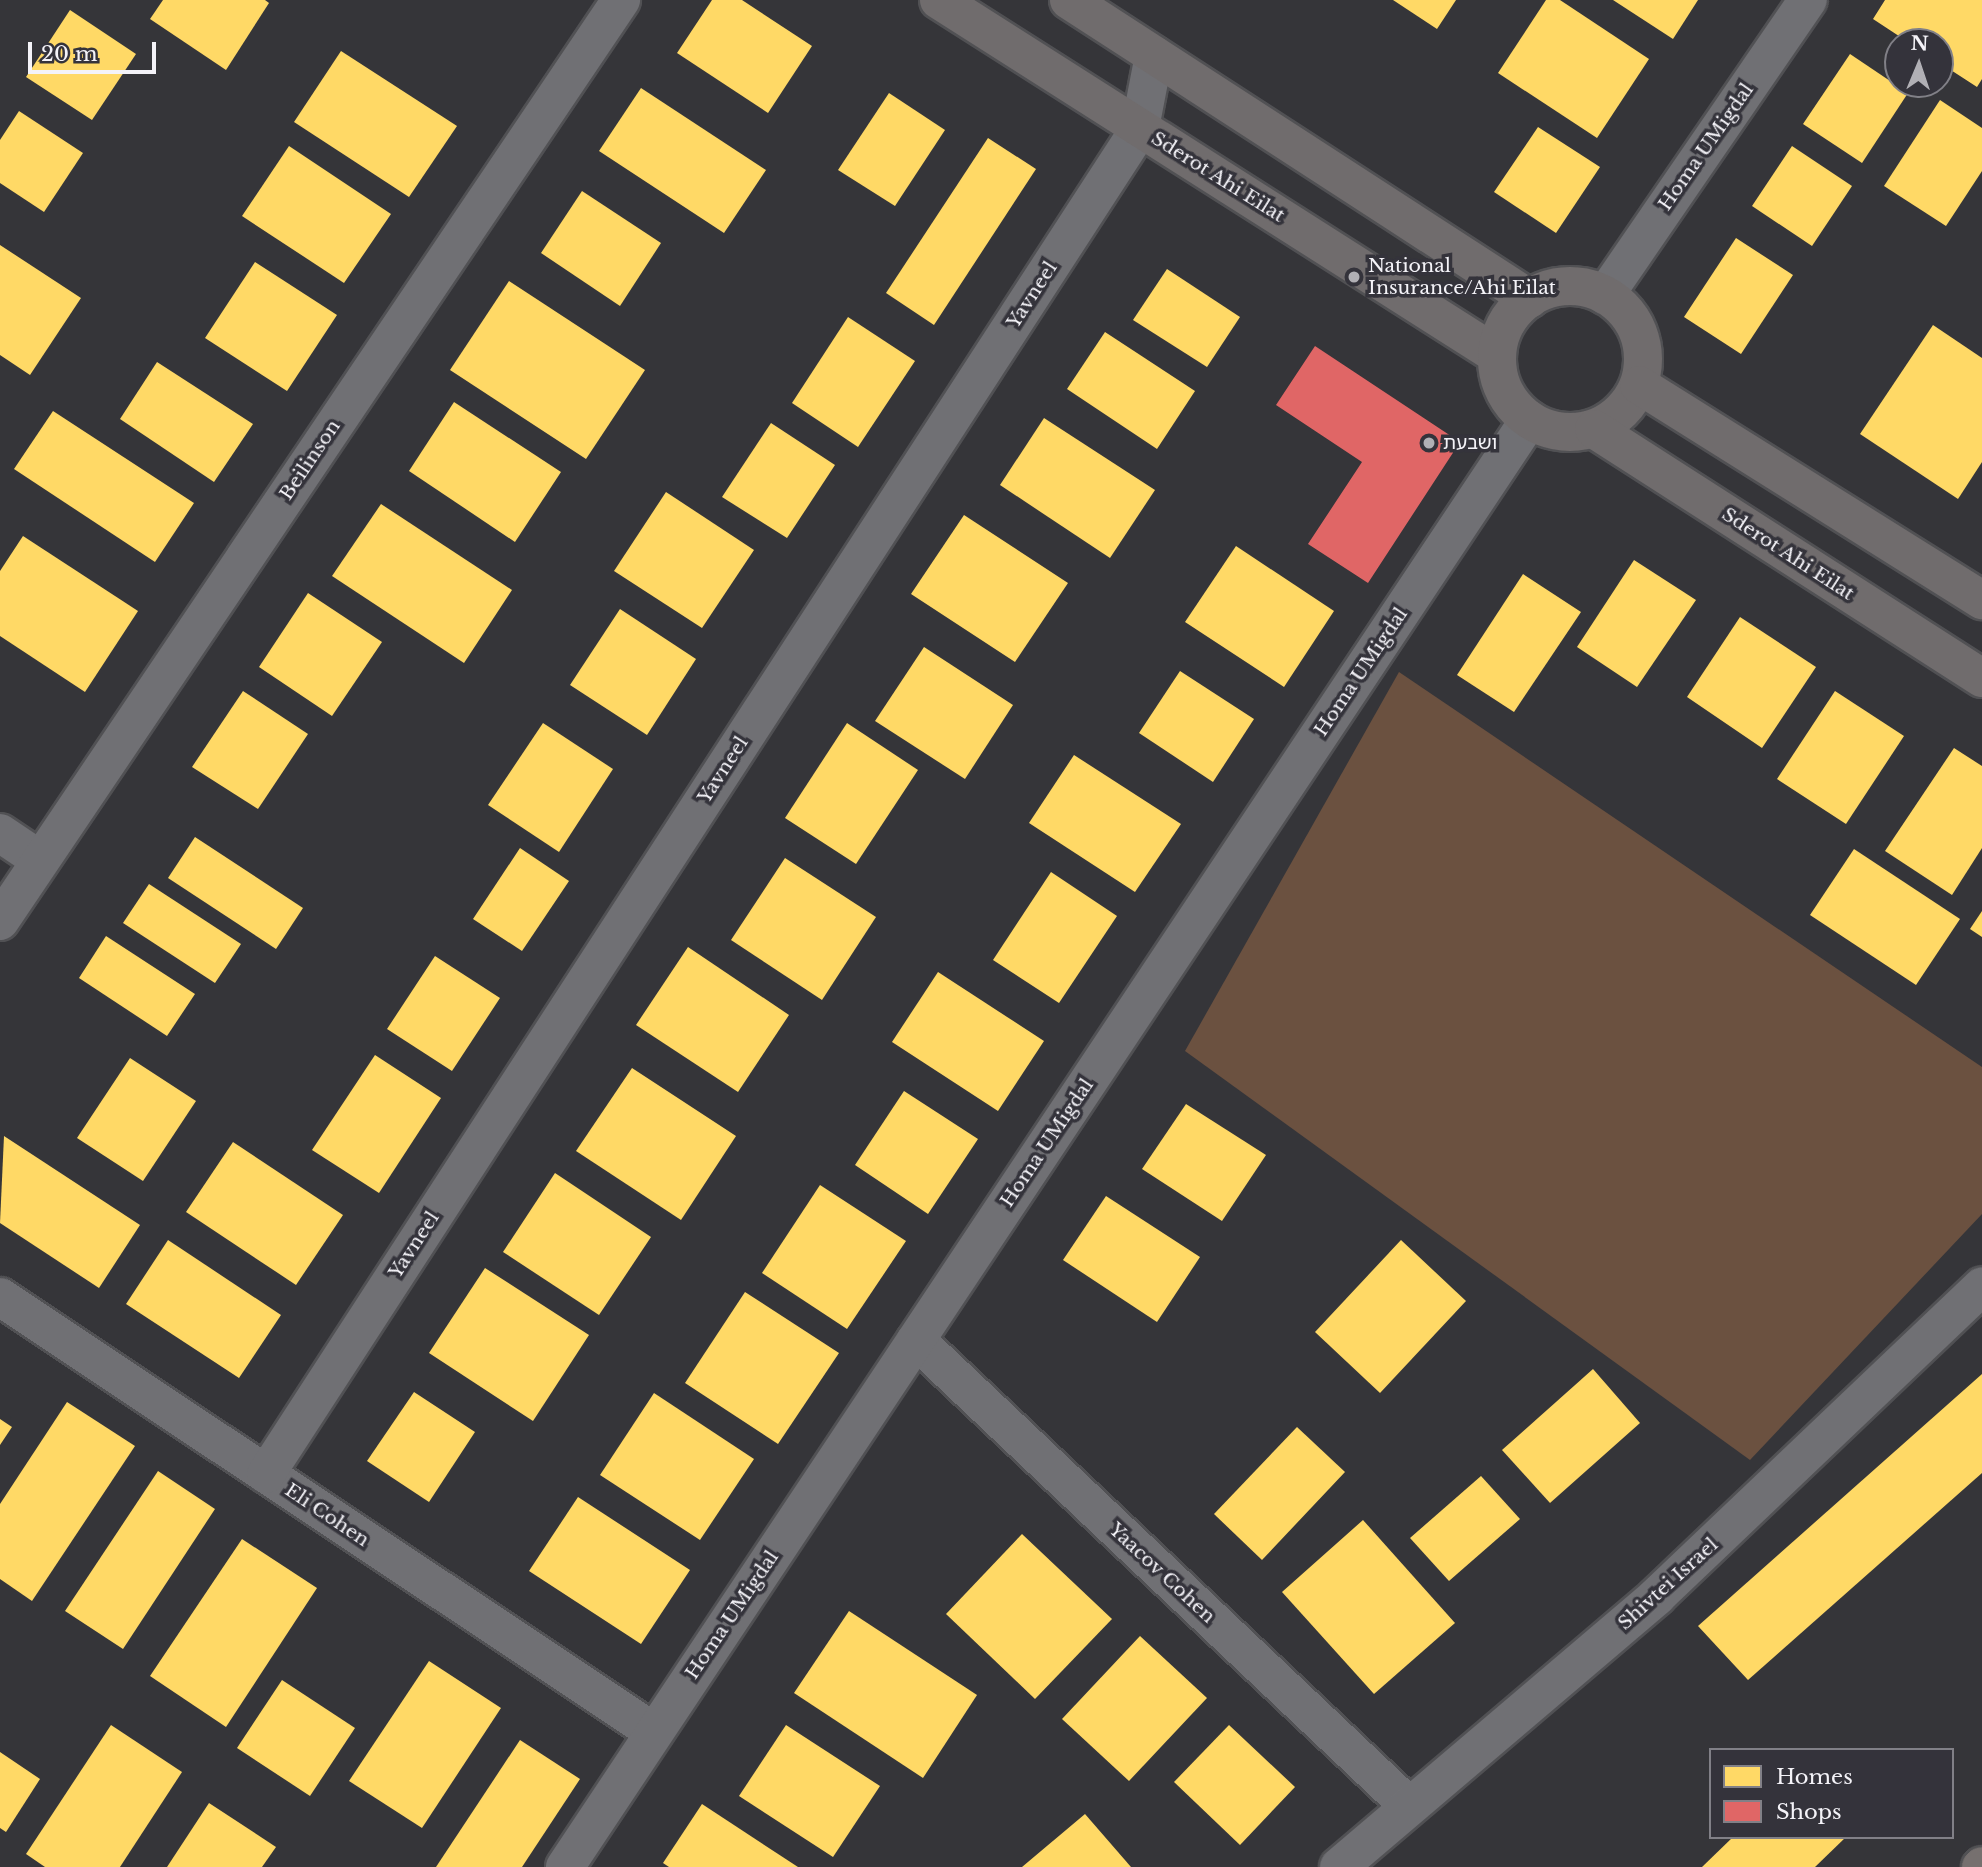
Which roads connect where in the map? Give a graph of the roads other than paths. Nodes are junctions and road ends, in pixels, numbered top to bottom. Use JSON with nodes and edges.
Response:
{"nodes":[{"id":1,"x":621,"y":0,"type":"edge"},
{"id":2,"x":939,"y":0,"type":"edge"},
{"id":3,"x":1069,"y":0,"type":"edge"},
{"id":4,"x":1808,"y":0,"type":"edge"},
{"id":5,"x":1154,"y":55,"type":"junction"},
{"id":6,"x":1140,"y":128,"type":"junction"},
{"id":7,"x":1605,"y":295,"type":"junction"},
{"id":8,"x":1530,"y":299,"type":"junction"},
{"id":9,"x":1497,"y":355,"type":"junction"},
{"id":10,"x":1639,"y":385,"type":"junction"},
{"id":11,"x":1530,"y":420,"type":"junction"},
{"id":12,"x":1594,"y":429,"type":"junction"},
{"id":13,"x":1982,"y":600,"type":"edge"},
{"id":14,"x":1982,"y":678,"type":"edge"},
{"id":15,"x":0,"y":833,"type":"edge"},
{"id":16,"x":40,"y":860,"type":"junction"},
{"id":17,"x":0,"y":921,"type":"edge"},
{"id":18,"x":1982,"y":1286,"type":"edge"},
{"id":19,"x":0,"y":1297,"type":"edge"},
{"id":20,"x":916,"y":1340,"type":"junction"},
{"id":21,"x":266,"y":1474,"type":"junction"},
{"id":22,"x":654,"y":1732,"type":"junction"},
{"id":23,"x":1409,"y":1806,"type":"junction"},
{"id":24,"x":565,"y":1867,"type":"edge"},
{"id":25,"x":1339,"y":1867,"type":"edge"}],
"edges":[{"from":1,"to":16,"type":"street","name":"Beilinson"},
{"from":2,"to":6,"type":"main road","name":"Sderot Ahi Eilat"},
{"from":3,"to":5,"type":"main road"},
{"from":4,"to":7,"type":"street","name":"Homa UMigdal"},
{"from":5,"to":6,"type":"street","name":"Yavneel"},
{"from":5,"to":8,"type":"main road"},
{"from":6,"to":9,"type":"main road","name":"Sderot Ahi Eilat"},
{"from":6,"to":21,"type":"street","name":"Yavneel"},
{"from":7,"to":8,"type":"main road"},
{"from":7,"to":10,"type":"main road"},
{"from":8,"to":9,"type":"main road"},
{"from":9,"to":11,"type":"main road"},
{"from":10,"to":12,"type":"main road"},
{"from":10,"to":13,"type":"main road"},
{"from":11,"to":12,"type":"main road"},
{"from":11,"to":20,"type":"street","name":"Homa UMigdal"},
{"from":12,"to":14,"type":"main road","name":"Sderot Ahi Eilat"},
{"from":15,"to":16,"type":"street"},
{"from":16,"to":17,"type":"street","name":"Beilinson"},
{"from":18,"to":23,"type":"street","name":"Shivtei Israel"},
{"from":19,"to":21,"type":"street","name":"Eli Cohen"},
{"from":20,"to":22,"type":"street","name":"Homa UMigdal"},
{"from":20,"to":23,"type":"street","name":"Yaacov Cohen"},
{"from":21,"to":22,"type":"street","name":"Eli Cohen"},
{"from":22,"to":24,"type":"street","name":"Homa UMigdal"},
{"from":23,"to":25,"type":"street","name":"Shivtei Israel"}]}
